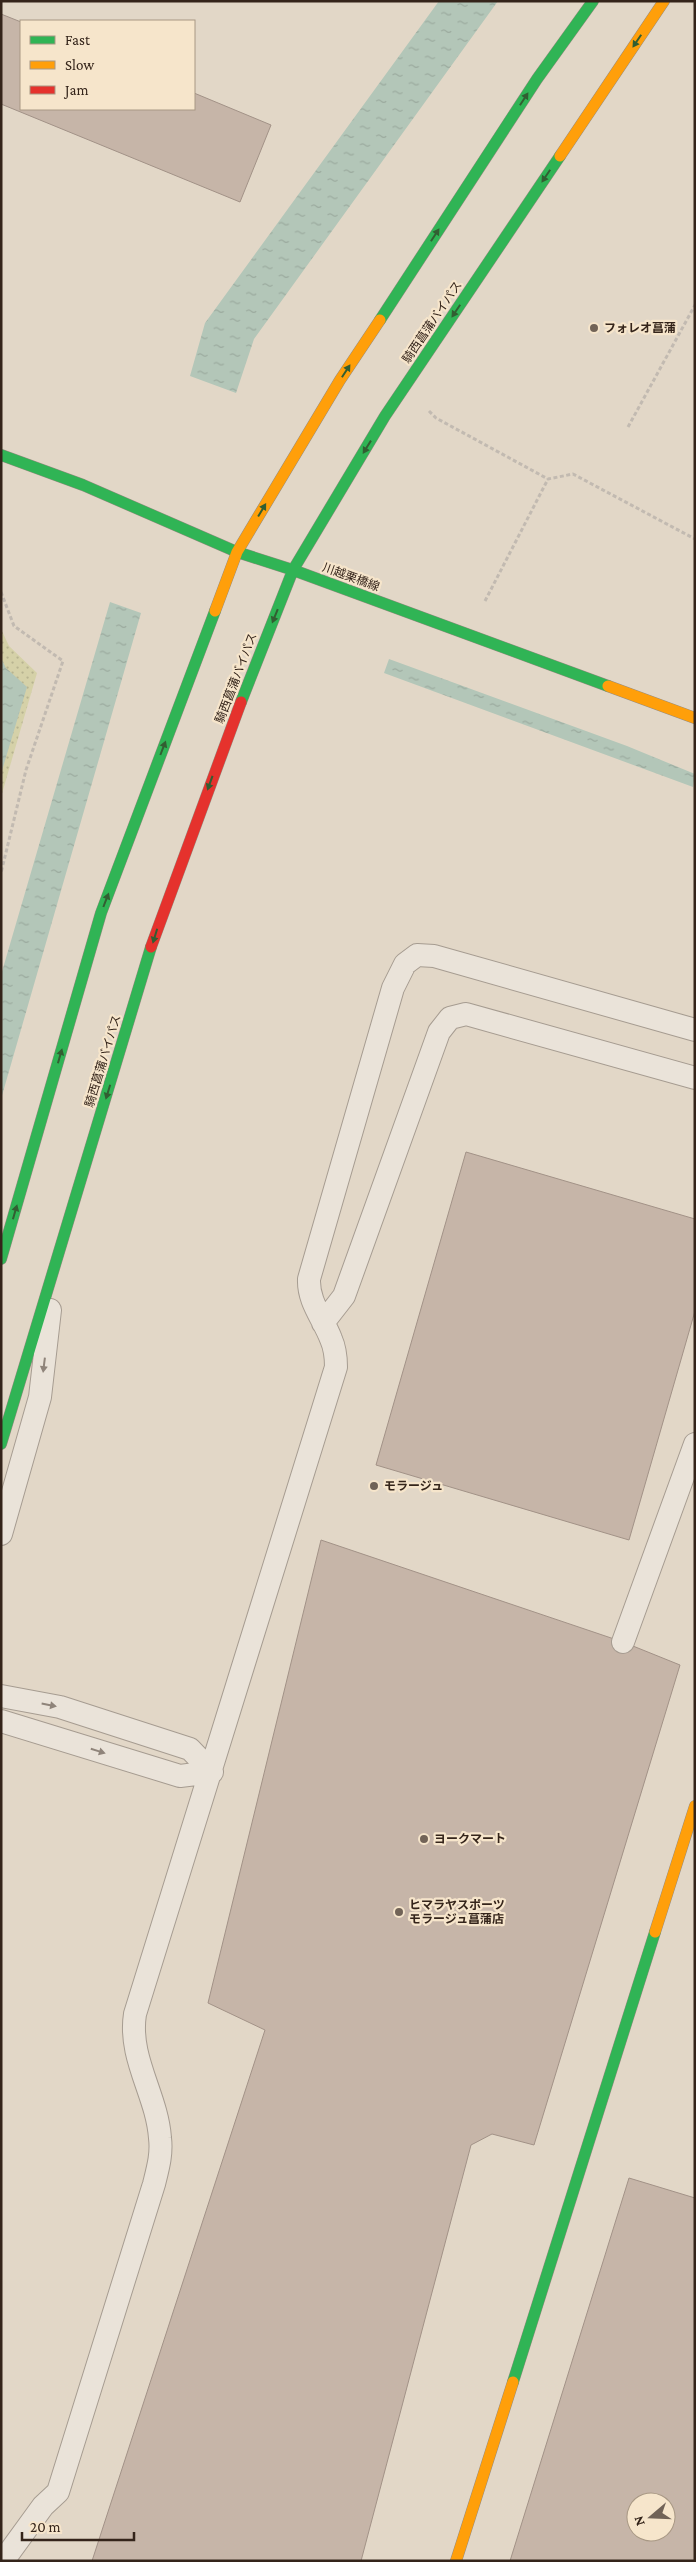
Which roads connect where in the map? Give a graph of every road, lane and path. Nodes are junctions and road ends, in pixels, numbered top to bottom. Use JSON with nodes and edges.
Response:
{"nodes":[{"id":1,"x":593,"y":1,"type":"edge"},
{"id":2,"x":664,"y":1,"type":"edge"},
{"id":3,"x":695,"y":305,"type":"edge"},
{"id":4,"x":424,"y":407,"type":"dead end"},
{"id":5,"x":628,"y":427,"type":"dead end"},
{"id":6,"x":1,"y":455,"type":"edge"},
{"id":7,"x":548,"y":479,"type":"junction"},
{"id":8,"x":695,"y":540,"type":"edge"},
{"id":9,"x":237,"y":552,"type":"junction"},
{"id":10,"x":293,"y":570,"type":"junction"},
{"id":11,"x":1,"y":592,"type":"edge"},
{"id":12,"x":485,"y":601,"type":"dead end"},
{"id":13,"x":695,"y":718,"type":"edge"},
{"id":14,"x":1,"y":873,"type":"edge"},
{"id":15,"x":695,"y":1030,"type":"edge"},
{"id":16,"x":695,"y":1078,"type":"edge"},
{"id":17,"x":1,"y":1258,"type":"edge"},
{"id":18,"x":56,"y":1264,"type":"junction"},
{"id":19,"x":323,"y":1323,"type":"junction"},
{"id":20,"x":1,"y":1444,"type":"edge"},
{"id":21,"x":695,"y":1444,"type":"edge"},
{"id":22,"x":1,"y":1534,"type":"edge"},
{"id":23,"x":623,"y":1642,"type":"dead end"},
{"id":24,"x":1,"y":1696,"type":"edge"},
{"id":25,"x":1,"y":1721,"type":"edge"},
{"id":26,"x":212,"y":1772,"type":"junction"},
{"id":27,"x":695,"y":1806,"type":"edge"},
{"id":28,"x":3,"y":2561,"type":"edge"},
{"id":29,"x":456,"y":2561,"type":"edge"}],
"edges":[{"from":9,"to":1,"type":"main road","one_way":true},
{"from":2,"to":10,"type":"main road","name":"騎西菖蒲バイパス","one_way":true},
{"from":3,"to":5,"type":"path"},
{"from":4,"to":7,"type":"path"},
{"from":6,"to":9,"type":"main road","name":"川越栗橋線"},
{"from":7,"to":8,"type":"path"},
{"from":7,"to":12,"type":"path"},
{"from":9,"to":10,"type":"main road","name":"川越栗橋線"},
{"from":17,"to":9,"type":"main road","one_way":true},
{"from":10,"to":13,"type":"main road","name":"川越栗橋線"},
{"from":10,"to":18,"type":"main road","name":"騎西菖蒲バイパス","one_way":true},
{"from":11,"to":14,"type":"path"},
{"from":15,"to":19,"type":"lane"},
{"from":16,"to":19,"type":"lane"},
{"from":18,"to":20,"type":"main road","name":"騎西菖蒲バイパス"},
{"from":18,"to":22,"type":"lane","one_way":true},
{"from":19,"to":26,"type":"lane"},
{"from":21,"to":23,"type":"lane"},
{"from":24,"to":26,"type":"lane","one_way":true},
{"from":25,"to":26,"type":"lane","one_way":true},
{"from":26,"to":28,"type":"lane"},
{"from":27,"to":29,"type":"main road"}]}
